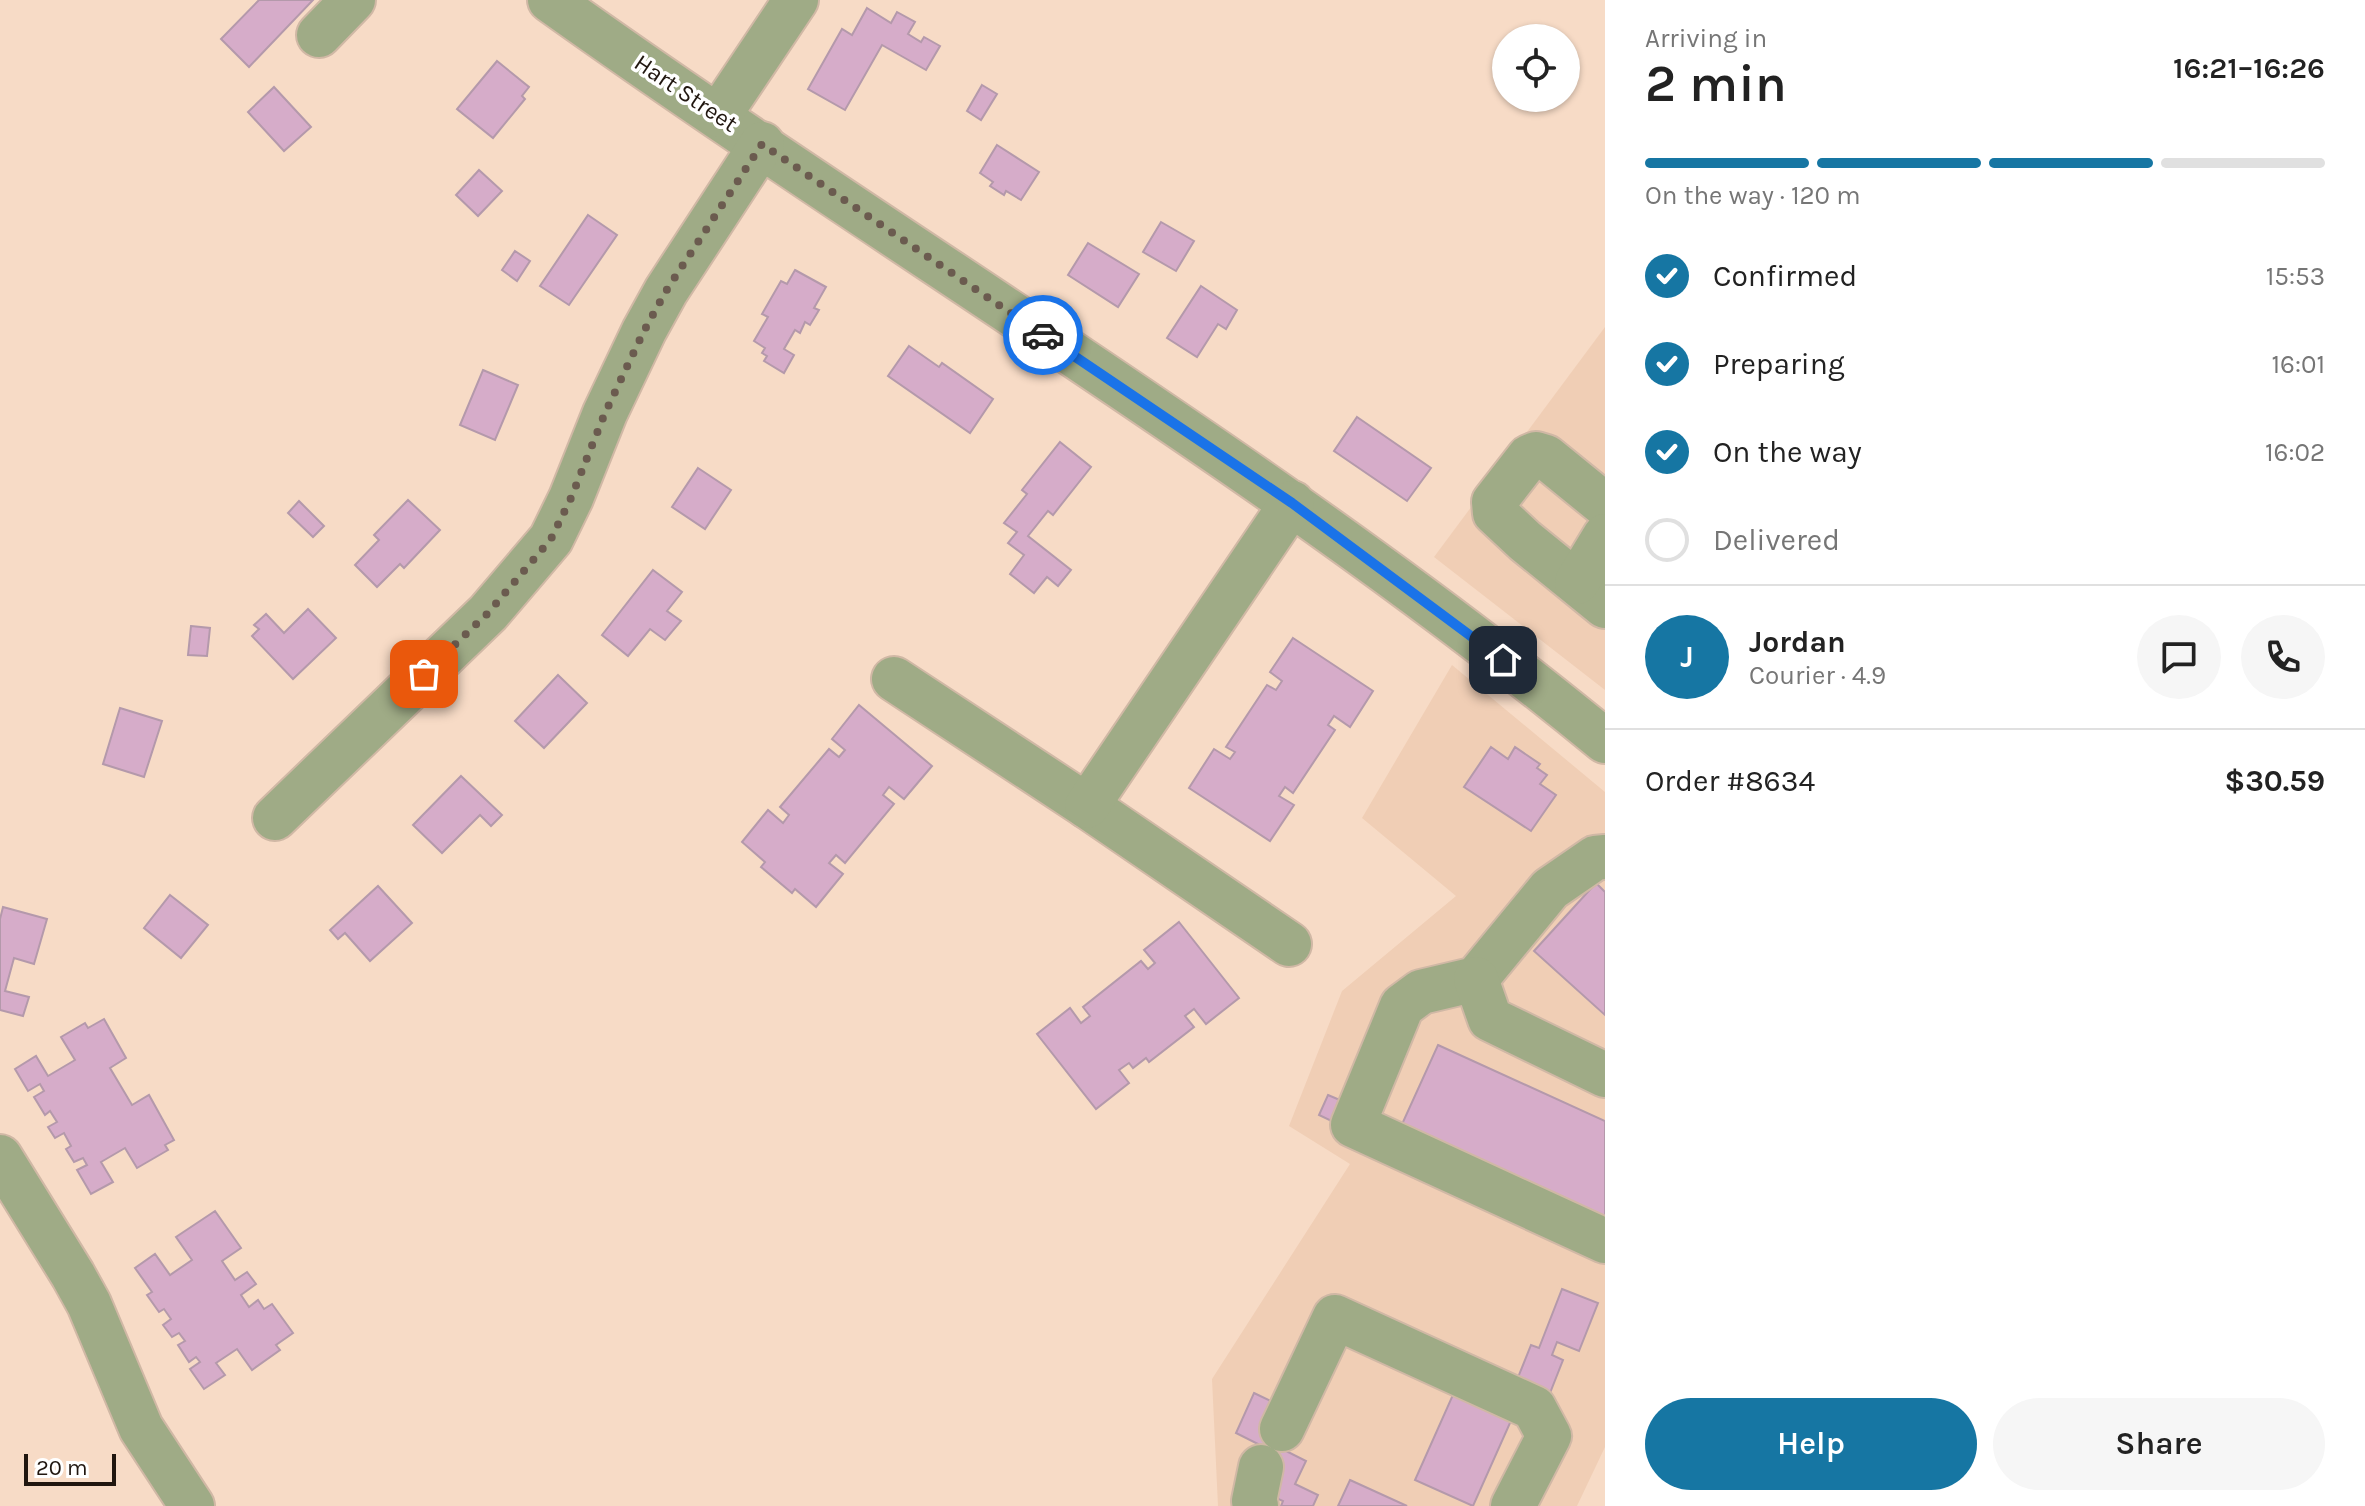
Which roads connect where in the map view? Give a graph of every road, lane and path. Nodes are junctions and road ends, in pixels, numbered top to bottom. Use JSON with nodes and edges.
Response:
{"nodes":[{"id":1,"x":353,"y":0,"type":"edge"},
{"id":2,"x":550,"y":0,"type":"edge"},
{"id":3,"x":796,"y":0,"type":"edge"},
{"id":4,"x":319,"y":35,"type":"dead end"},
{"id":5,"x":719,"y":115,"type":"junction"},
{"id":6,"x":762,"y":144,"type":"junction"},
{"id":7,"x":1292,"y":503,"type":"junction"},
{"id":8,"x":1605,"y":505,"type":"edge"},
{"id":9,"x":1605,"y":536,"type":"edge"},
{"id":10,"x":1591,"y":594,"type":"edge"},
{"id":11,"x":894,"y":679,"type":"dead end"},
{"id":12,"x":1605,"y":741,"type":"edge"},
{"id":13,"x":1087,"y":806,"type":"junction"},
{"id":14,"x":275,"y":818,"type":"dead end"},
{"id":15,"x":1605,"y":857,"type":"edge"},
{"id":16,"x":1289,"y":944,"type":"dead end"},
{"id":17,"x":1476,"y":979,"type":"junction"},
{"id":18,"x":1605,"y":1075,"type":"edge"},
{"id":19,"x":0,"y":1157,"type":"edge"},
{"id":20,"x":1605,"y":1241,"type":"edge"},
{"id":21,"x":1282,"y":1429,"type":"dead end"},
{"id":22,"x":192,"y":1506,"type":"edge"},
{"id":23,"x":1513,"y":1506,"type":"edge"}],
"edges":[{"from":1,"to":4,"type":"street"},
{"from":2,"to":5,"type":"street","name":"Hart Street"},
{"from":3,"to":5,"type":"street"},
{"from":5,"to":6,"type":"street","name":"Hart Street"},
{"from":6,"to":7,"type":"street","name":"Hart Street"},
{"from":6,"to":14,"type":"street"},
{"from":7,"to":12,"type":"street","name":"Hart Street"},
{"from":7,"to":13,"type":"street"},
{"from":8,"to":10,"type":"street"},
{"from":9,"to":10,"type":"street"},
{"from":11,"to":13,"type":"street"},
{"from":13,"to":16,"type":"street"},
{"from":15,"to":17,"type":"street"},
{"from":17,"to":18,"type":"street"},
{"from":17,"to":20,"type":"street"},
{"from":19,"to":22,"type":"street"},
{"from":21,"to":23,"type":"street"}]}
